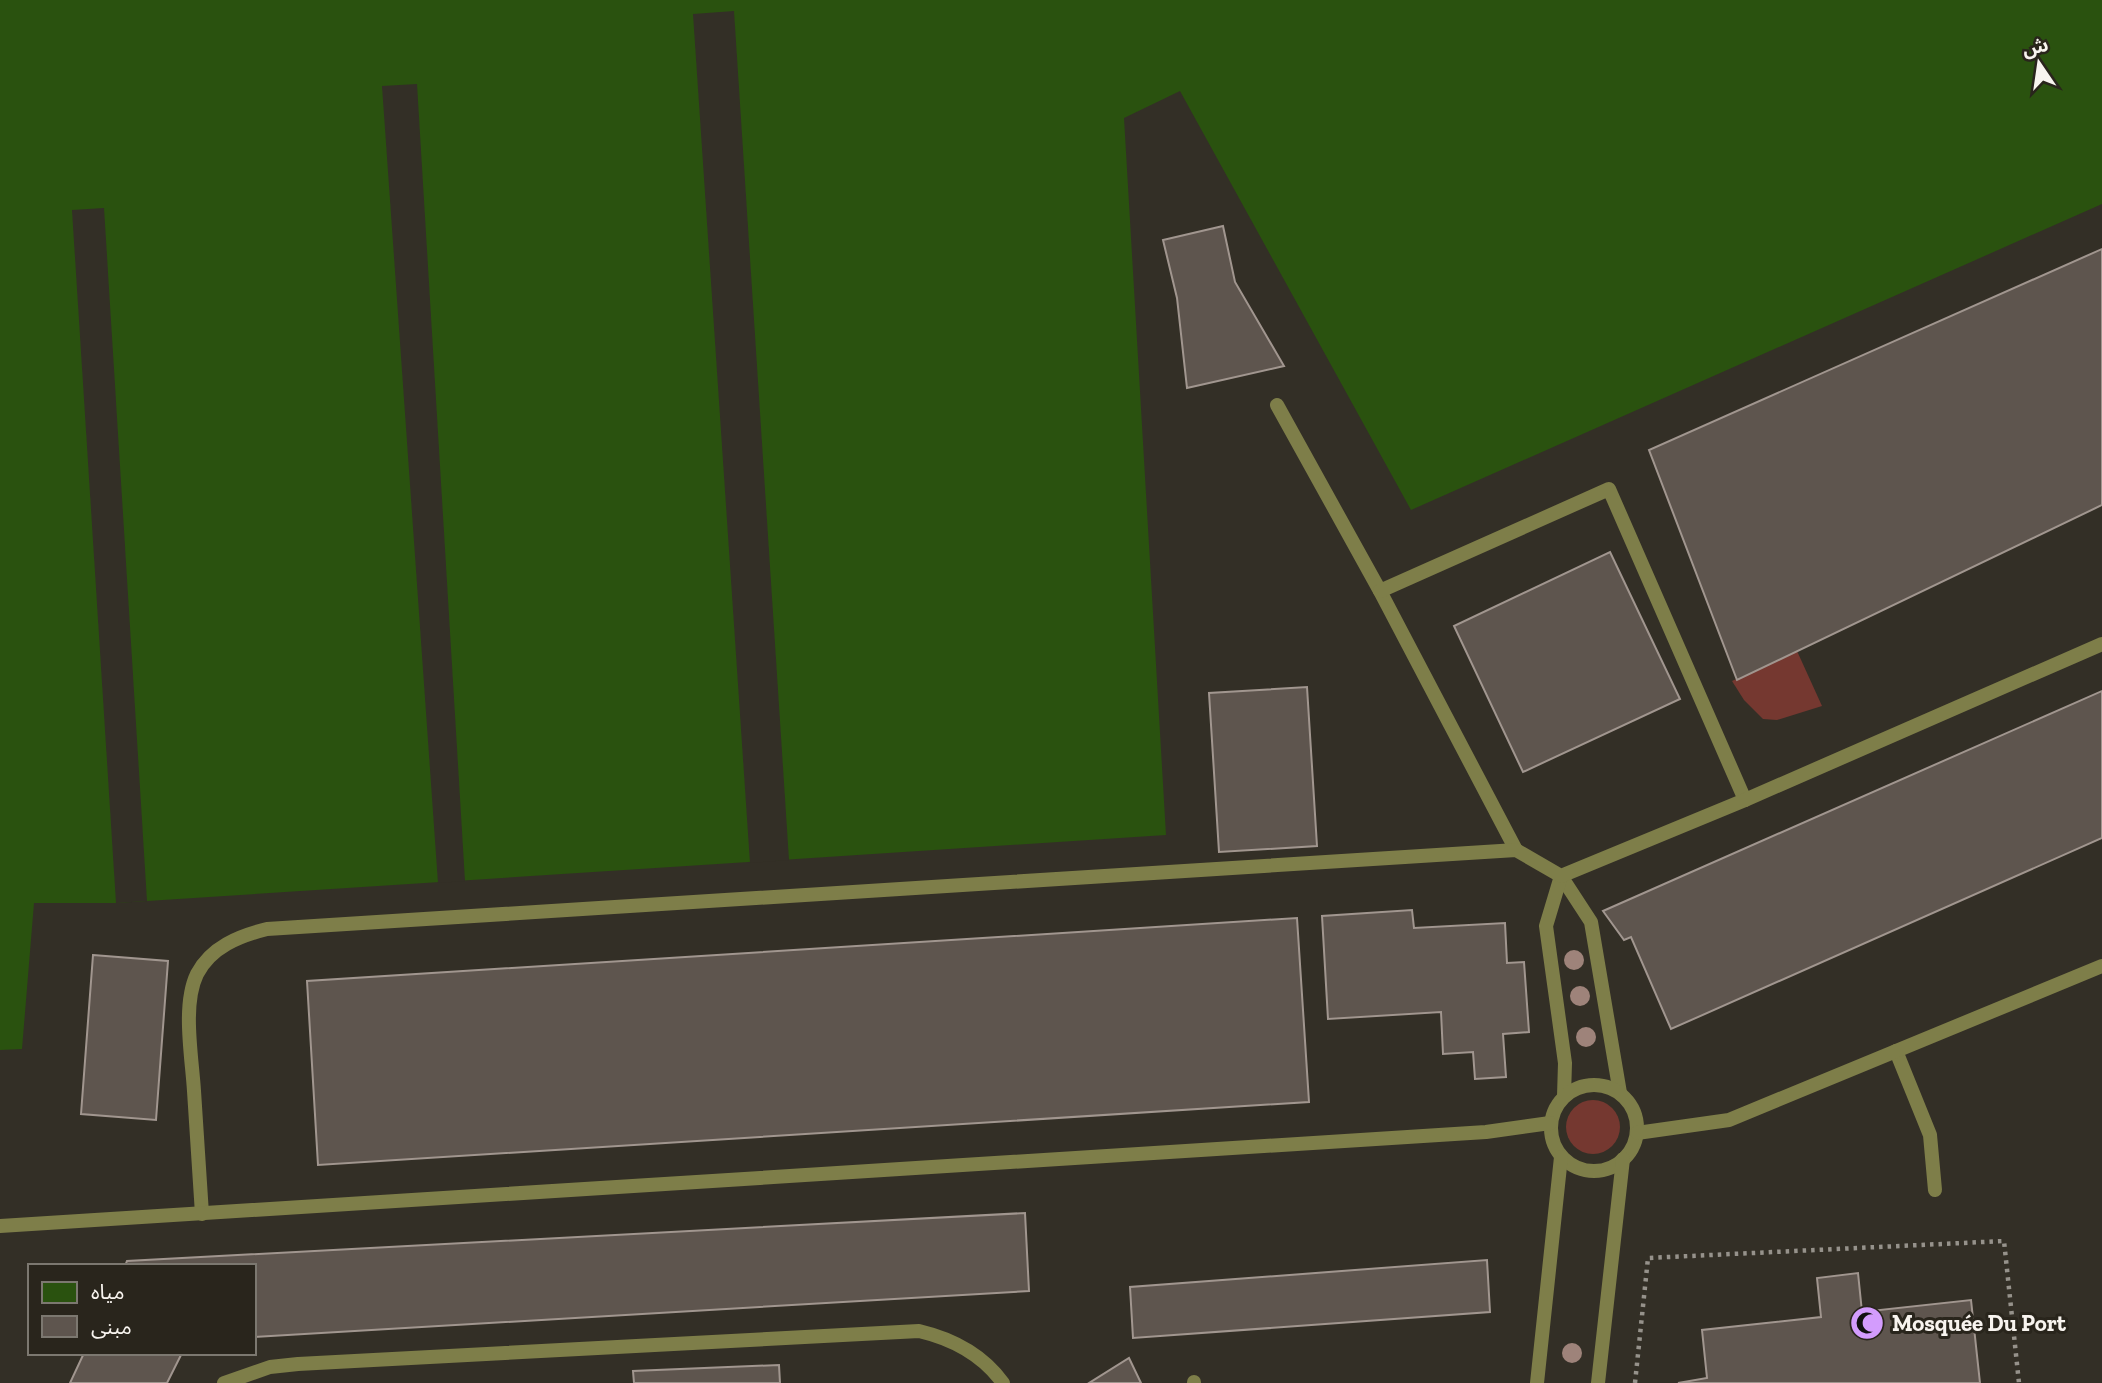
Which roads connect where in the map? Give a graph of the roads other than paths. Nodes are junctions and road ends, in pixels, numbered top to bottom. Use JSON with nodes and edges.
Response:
{"nodes":[{"id":1,"x":1277,"y":405,"type":"dead end"},
{"id":2,"x":1380,"y":592,"type":"junction"},
{"id":3,"x":2102,"y":644,"type":"edge"},
{"id":4,"x":1745,"y":800,"type":"junction"},
{"id":5,"x":1516,"y":850,"type":"junction"},
{"id":6,"x":1561,"y":876,"type":"junction"},
{"id":7,"x":2102,"y":966,"type":"edge"},
{"id":8,"x":1896,"y":1051,"type":"junction"},
{"id":9,"x":1620,"y":1093,"type":"junction"},
{"id":10,"x":1564,"y":1096,"type":"junction"},
{"id":11,"x":1550,"y":1123,"type":"junction"},
{"id":12,"x":1637,"y":1133,"type":"junction"},
{"id":13,"x":1561,"y":1157,"type":"junction"},
{"id":14,"x":1623,"y":1159,"type":"junction"},
{"id":15,"x":1935,"y":1190,"type":"dead end"},
{"id":16,"x":202,"y":1214,"type":"junction"},
{"id":17,"x":0,"y":1226,"type":"edge"},
{"id":18,"x":224,"y":1383,"type":"edge"},
{"id":19,"x":1003,"y":1383,"type":"edge"},
{"id":20,"x":1537,"y":1383,"type":"edge"},
{"id":21,"x":1598,"y":1383,"type":"edge"}],
"edges":[{"from":1,"to":2,"type":"lane"},
{"from":2,"to":4,"type":"lane"},
{"from":2,"to":5,"type":"lane"},
{"from":3,"to":4,"type":"lane"},
{"from":4,"to":6,"type":"lane"},
{"from":5,"to":6,"type":"lane"},
{"from":5,"to":16,"type":"lane"},
{"from":6,"to":9,"type":"lane"},
{"from":6,"to":10,"type":"lane"},
{"from":7,"to":8,"type":"lane"},
{"from":8,"to":12,"type":"lane"},
{"from":8,"to":15,"type":"lane"},
{"from":9,"to":10,"type":"lane"},
{"from":9,"to":12,"type":"lane"},
{"from":10,"to":11,"type":"lane"},
{"from":11,"to":13,"type":"lane"},
{"from":11,"to":16,"type":"lane"},
{"from":12,"to":14,"type":"lane"},
{"from":13,"to":14,"type":"lane"},
{"from":13,"to":20,"type":"lane"},
{"from":14,"to":21,"type":"lane"},
{"from":16,"to":17,"type":"lane"},
{"from":18,"to":19,"type":"lane"}]}
